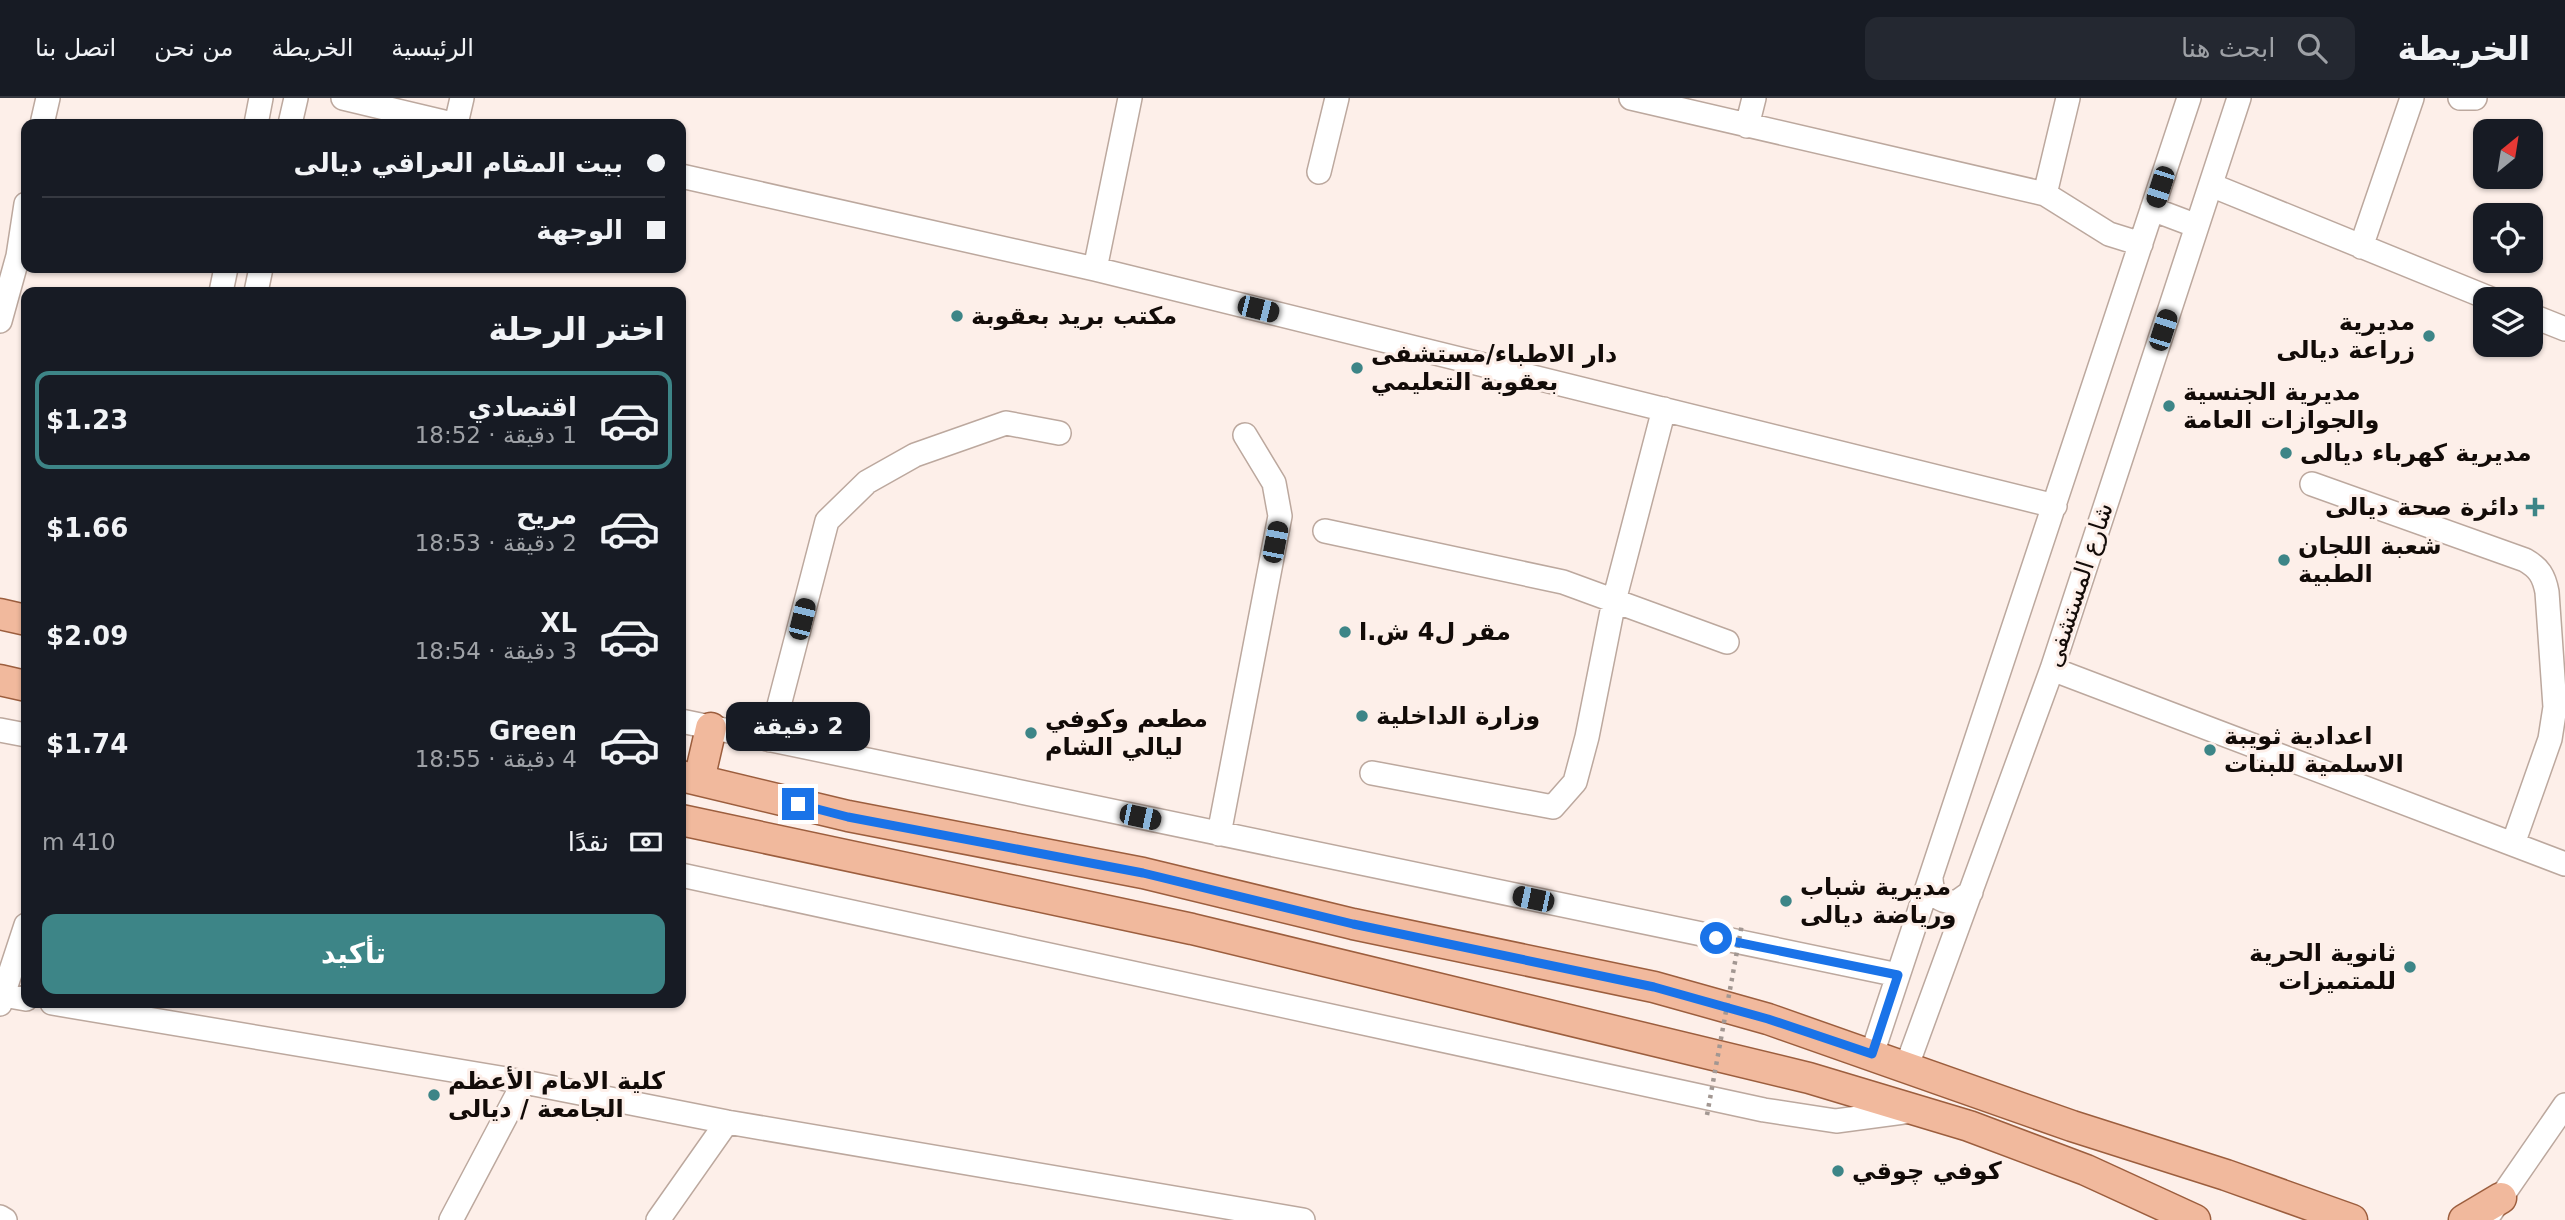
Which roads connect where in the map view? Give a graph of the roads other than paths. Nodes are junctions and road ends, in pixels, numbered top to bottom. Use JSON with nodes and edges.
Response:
{"nodes":[{"id":1,"x":48,"y":98,"type":"edge"},
{"id":2,"x":261,"y":98,"type":"edge"},
{"id":3,"x":296,"y":98,"type":"edge"},
{"id":4,"x":343,"y":98,"type":"edge"},
{"id":5,"x":462,"y":98,"type":"edge"},
{"id":6,"x":1130,"y":98,"type":"edge"},
{"id":7,"x":1337,"y":98,"type":"edge"},
{"id":8,"x":1631,"y":98,"type":"edge"},
{"id":9,"x":1754,"y":98,"type":"edge"},
{"id":10,"x":2068,"y":98,"type":"edge"},
{"id":11,"x":2189,"y":98,"type":"edge"},
{"id":12,"x":2239,"y":98,"type":"edge"},
{"id":13,"x":2412,"y":98,"type":"edge"},
{"id":14,"x":2460,"y":98,"type":"edge"},
{"id":15,"x":2475,"y":98,"type":"edge"},
{"id":16,"x":43,"y":119,"type":"edge"},
{"id":17,"x":257,"y":119,"type":"edge"},
{"id":18,"x":291,"y":119,"type":"edge"},
{"id":19,"x":433,"y":119,"type":"edge"},
{"id":20,"x":456,"y":119,"type":"edge"},
{"id":21,"x":1747,"y":126,"type":"junction"},
{"id":22,"x":1319,"y":172,"type":"dead end"},
{"id":23,"x":686,"y":177,"type":"edge"},
{"id":24,"x":2211,"y":185,"type":"junction"},
{"id":25,"x":2045,"y":194,"type":"junction"},
{"id":26,"x":2152,"y":209,"type":"junction"},
{"id":27,"x":2197,"y":226,"type":"junction"},
{"id":28,"x":21,"y":236,"type":"edge"},
{"id":29,"x":2141,"y":244,"type":"junction"},
{"id":30,"x":2361,"y":247,"type":"junction"},
{"id":31,"x":1095,"y":269,"type":"junction"},
{"id":32,"x":2473,"y":292,"type":"edge"},
{"id":33,"x":2543,"y":321,"type":"edge"},
{"id":34,"x":0,"y":323,"type":"edge"},
{"id":35,"x":2565,"y":330,"type":"edge"},
{"id":36,"x":1664,"y":409,"type":"junction"},
{"id":37,"x":1059,"y":433,"type":"dead end"},
{"id":38,"x":1245,"y":435,"type":"dead end"},
{"id":39,"x":2312,"y":484,"type":"dead end"},
{"id":40,"x":2055,"y":506,"type":"junction"},
{"id":41,"x":1325,"y":531,"type":"dead end"},
{"id":42,"x":1614,"y":601,"type":"junction"},
{"id":43,"x":0,"y":614,"type":"edge"},
{"id":44,"x":21,"y":619,"type":"edge"},
{"id":45,"x":1727,"y":642,"type":"dead end"},
{"id":46,"x":2052,"y":669,"type":"junction"},
{"id":47,"x":0,"y":680,"type":"edge"},
{"id":48,"x":21,"y":685,"type":"edge"},
{"id":49,"x":686,"y":722,"type":"edge"},
{"id":50,"x":711,"y":728,"type":"junction"},
{"id":51,"x":0,"y":730,"type":"edge"},
{"id":52,"x":21,"y":734,"type":"edge"},
{"id":53,"x":770,"y":740,"type":"junction"},
{"id":54,"x":1372,"y":773,"type":"dead end"},
{"id":55,"x":690,"y":778,"type":"edge"},
{"id":56,"x":686,"y":821,"type":"edge"},
{"id":57,"x":1219,"y":834,"type":"junction"},
{"id":58,"x":2513,"y":844,"type":"junction"},
{"id":59,"x":2565,"y":864,"type":"edge"},
{"id":60,"x":686,"y":875,"type":"edge"},
{"id":61,"x":1931,"y":877,"type":"junction"},
{"id":62,"x":1970,"y":892,"type":"junction"},
{"id":63,"x":21,"y":940,"type":"edge"},
{"id":64,"x":1898,"y":975,"type":"junction"},
{"id":65,"x":1,"y":999,"type":"edge"},
{"id":66,"x":21,"y":999,"type":"edge"},
{"id":67,"x":82,"y":1008,"type":"edge"},
{"id":68,"x":1872,"y":1054,"type":"junction"},
{"id":69,"x":1906,"y":1068,"type":"junction"},
{"id":70,"x":524,"y":1082,"type":"junction"},
{"id":71,"x":2565,"y":1105,"type":"edge"},
{"id":72,"x":1916,"y":1110,"type":"junction"},
{"id":73,"x":727,"y":1122,"type":"junction"},
{"id":74,"x":2493,"y":1209,"type":"edge"},
{"id":75,"x":1202,"y":1212,"type":"edge"},
{"id":76,"x":0,"y":1217,"type":"edge"},
{"id":77,"x":5,"y":1220,"type":"edge"},
{"id":78,"x":451,"y":1220,"type":"edge"},
{"id":79,"x":658,"y":1220,"type":"edge"},
{"id":80,"x":1303,"y":1220,"type":"edge"},
{"id":81,"x":2195,"y":1220,"type":"edge"},
{"id":82,"x":2352,"y":1220,"type":"edge"},
{"id":83,"x":2464,"y":1220,"type":"edge"}],
"edges":[{"from":1,"to":16,"type":"street"},
{"from":2,"to":17,"type":"street"},
{"from":3,"to":18,"type":"street"},
{"from":4,"to":19,"type":"street"},
{"from":5,"to":20,"type":"street"},
{"from":6,"to":31,"type":"street"},
{"from":7,"to":22,"type":"street"},
{"from":8,"to":21,"type":"street"},
{"from":9,"to":21,"type":"street"},
{"from":10,"to":25,"type":"street"},
{"from":11,"to":26,"type":"street","name":"شارع المستشفى"},
{"from":12,"to":24,"type":"street","name":"شارع المستشفى"},
{"from":13,"to":30,"type":"street"},
{"from":14,"to":15,"type":"street"},
{"from":21,"to":25,"type":"street"},
{"from":23,"to":31,"type":"street"},
{"from":24,"to":27,"type":"street","name":"شارع المستشفى"},
{"from":24,"to":30,"type":"street"},
{"from":25,"to":29,"type":"street"},
{"from":26,"to":27,"type":"street"},
{"from":26,"to":29,"type":"street","name":"شارع المستشفى"},
{"from":27,"to":46,"type":"street","name":"شارع المستشفى"},
{"from":28,"to":34,"type":"street"},
{"from":29,"to":40,"type":"street","name":"شارع المستشفى"},
{"from":30,"to":32,"type":"street"},
{"from":31,"to":36,"type":"street"},
{"from":33,"to":35,"type":"street"},
{"from":36,"to":40,"type":"street"},
{"from":36,"to":42,"type":"street"},
{"from":37,"to":53,"type":"street"},
{"from":38,"to":57,"type":"street"},
{"from":39,"to":58,"type":"street"},
{"from":40,"to":61,"type":"street","name":"شارع المستشفى"},
{"from":41,"to":42,"type":"street"},
{"from":42,"to":45,"type":"street"},
{"from":42,"to":54,"type":"street"},
{"from":43,"to":44,"type":"main road"},
{"from":46,"to":58,"type":"street"},
{"from":46,"to":62,"type":"street","name":"شارع المستشفى"},
{"from":47,"to":48,"type":"main road"},
{"from":49,"to":50,"type":"street"},
{"from":50,"to":53,"type":"street"},
{"from":50,"to":55,"type":"main road"},
{"from":51,"to":52,"type":"street"},
{"from":53,"to":57,"type":"street"},
{"from":55,"to":68,"type":"main road"},
{"from":56,"to":72,"type":"main road"},
{"from":57,"to":64,"type":"street"},
{"from":58,"to":59,"type":"street"},
{"from":60,"to":72,"type":"street"},
{"from":61,"to":62,"type":"street"},
{"from":61,"to":64,"type":"street","name":"شارع المستشفى"},
{"from":62,"to":69,"type":"street","name":"شارع المستشفى"},
{"from":63,"to":65,"type":"street"},
{"from":64,"to":68,"type":"street","name":"شارع المستشفى"},
{"from":65,"to":66,"type":"street"},
{"from":67,"to":70,"type":"street"},
{"from":68,"to":69,"type":"main road"},
{"from":69,"to":82,"type":"main road"},
{"from":70,"to":73,"type":"street"},
{"from":70,"to":78,"type":"street"},
{"from":71,"to":74,"type":"street"},
{"from":72,"to":81,"type":"main road"},
{"from":73,"to":75,"type":"street"},
{"from":73,"to":79,"type":"street"},
{"from":74,"to":83,"type":"main road"},
{"from":75,"to":80,"type":"street"},
{"from":76,"to":77,"type":"street"}]}
